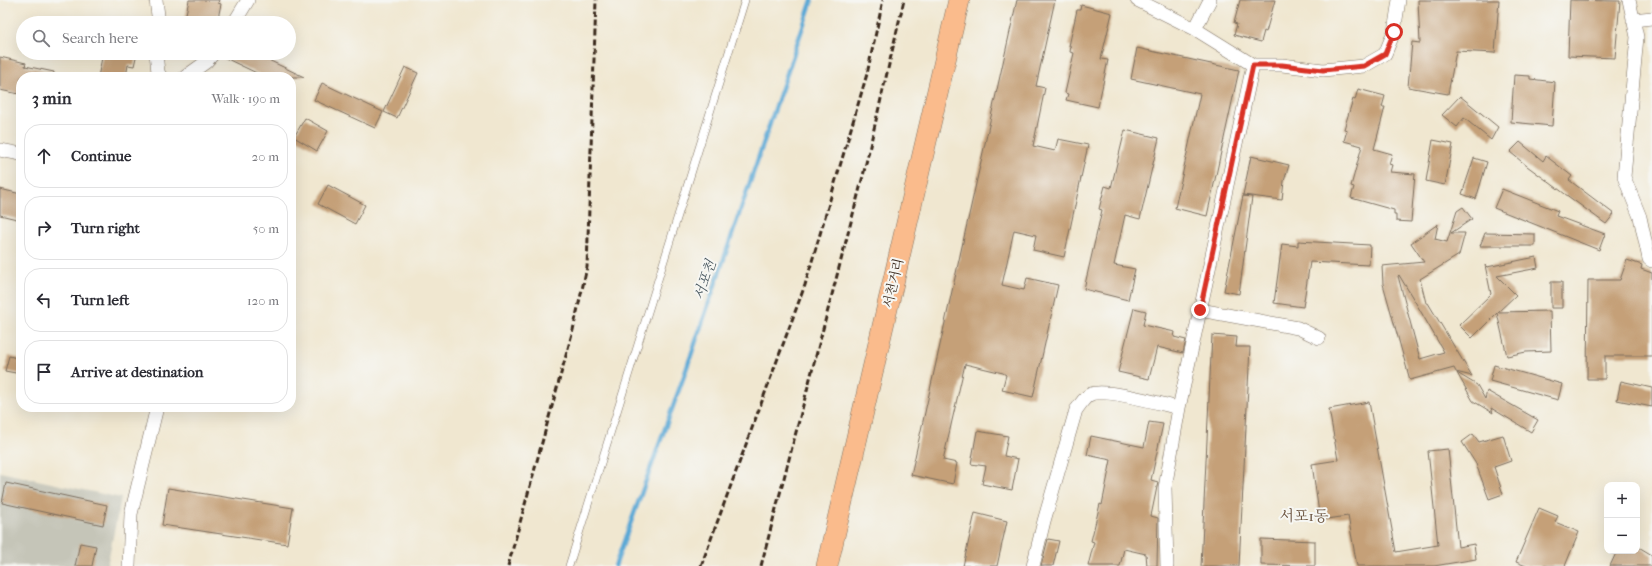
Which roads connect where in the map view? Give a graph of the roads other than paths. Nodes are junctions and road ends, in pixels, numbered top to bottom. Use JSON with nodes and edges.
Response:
{"nodes":[{"id":1,"x":156,"y":0,"type":"edge"},
{"id":2,"x":248,"y":0,"type":"edge"},
{"id":3,"x":745,"y":0,"type":"edge"},
{"id":4,"x":959,"y":0,"type":"edge"},
{"id":5,"x":1137,"y":0,"type":"edge"},
{"id":6,"x":1210,"y":0,"type":"edge"},
{"id":7,"x":1399,"y":0,"type":"edge"},
{"id":8,"x":1629,"y":0,"type":"edge"},
{"id":9,"x":158,"y":16,"type":"edge"},
{"id":10,"x":238,"y":16,"type":"edge"},
{"id":11,"x":1652,"y":18,"type":"edge"},
{"id":12,"x":1633,"y":20,"type":"junction"},
{"id":13,"x":1195,"y":29,"type":"junction"},
{"id":14,"x":157,"y":60,"type":"edge"},
{"id":15,"x":208,"y":60,"type":"edge"},
{"id":16,"x":1253,"y":65,"type":"junction"},
{"id":17,"x":158,"y":72,"type":"edge"},
{"id":18,"x":192,"y":72,"type":"edge"},
{"id":19,"x":0,"y":150,"type":"edge"},
{"id":20,"x":16,"y":153,"type":"edge"},
{"id":21,"x":1652,"y":261,"type":"edge"},
{"id":22,"x":1200,"y":310,"type":"junction"},
{"id":23,"x":1319,"y":338,"type":"dead end"},
{"id":24,"x":1179,"y":408,"type":"junction"},
{"id":25,"x":156,"y":412,"type":"edge"},
{"id":26,"x":129,"y":566,"type":"edge"},
{"id":27,"x":569,"y":566,"type":"edge"},
{"id":28,"x":827,"y":566,"type":"edge"},
{"id":29,"x":1033,"y":566,"type":"edge"},
{"id":30,"x":1167,"y":566,"type":"edge"}],
"edges":[{"from":1,"to":9,"type":"street"},
{"from":2,"to":10,"type":"street"},
{"from":3,"to":27,"type":"lane"},
{"from":4,"to":28,"type":"main road","name":"서천거리"},
{"from":5,"to":13,"type":"street"},
{"from":6,"to":13,"type":"street"},
{"from":7,"to":16,"type":"street"},
{"from":8,"to":12,"type":"street"},
{"from":11,"to":12,"type":"street"},
{"from":12,"to":21,"type":"street"},
{"from":13,"to":16,"type":"street"},
{"from":14,"to":17,"type":"street"},
{"from":15,"to":18,"type":"street"},
{"from":16,"to":22,"type":"street"},
{"from":19,"to":20,"type":"street"},
{"from":22,"to":23,"type":"street"},
{"from":22,"to":24,"type":"street"},
{"from":24,"to":29,"type":"street"},
{"from":24,"to":30,"type":"street"},
{"from":25,"to":26,"type":"street"}]}
